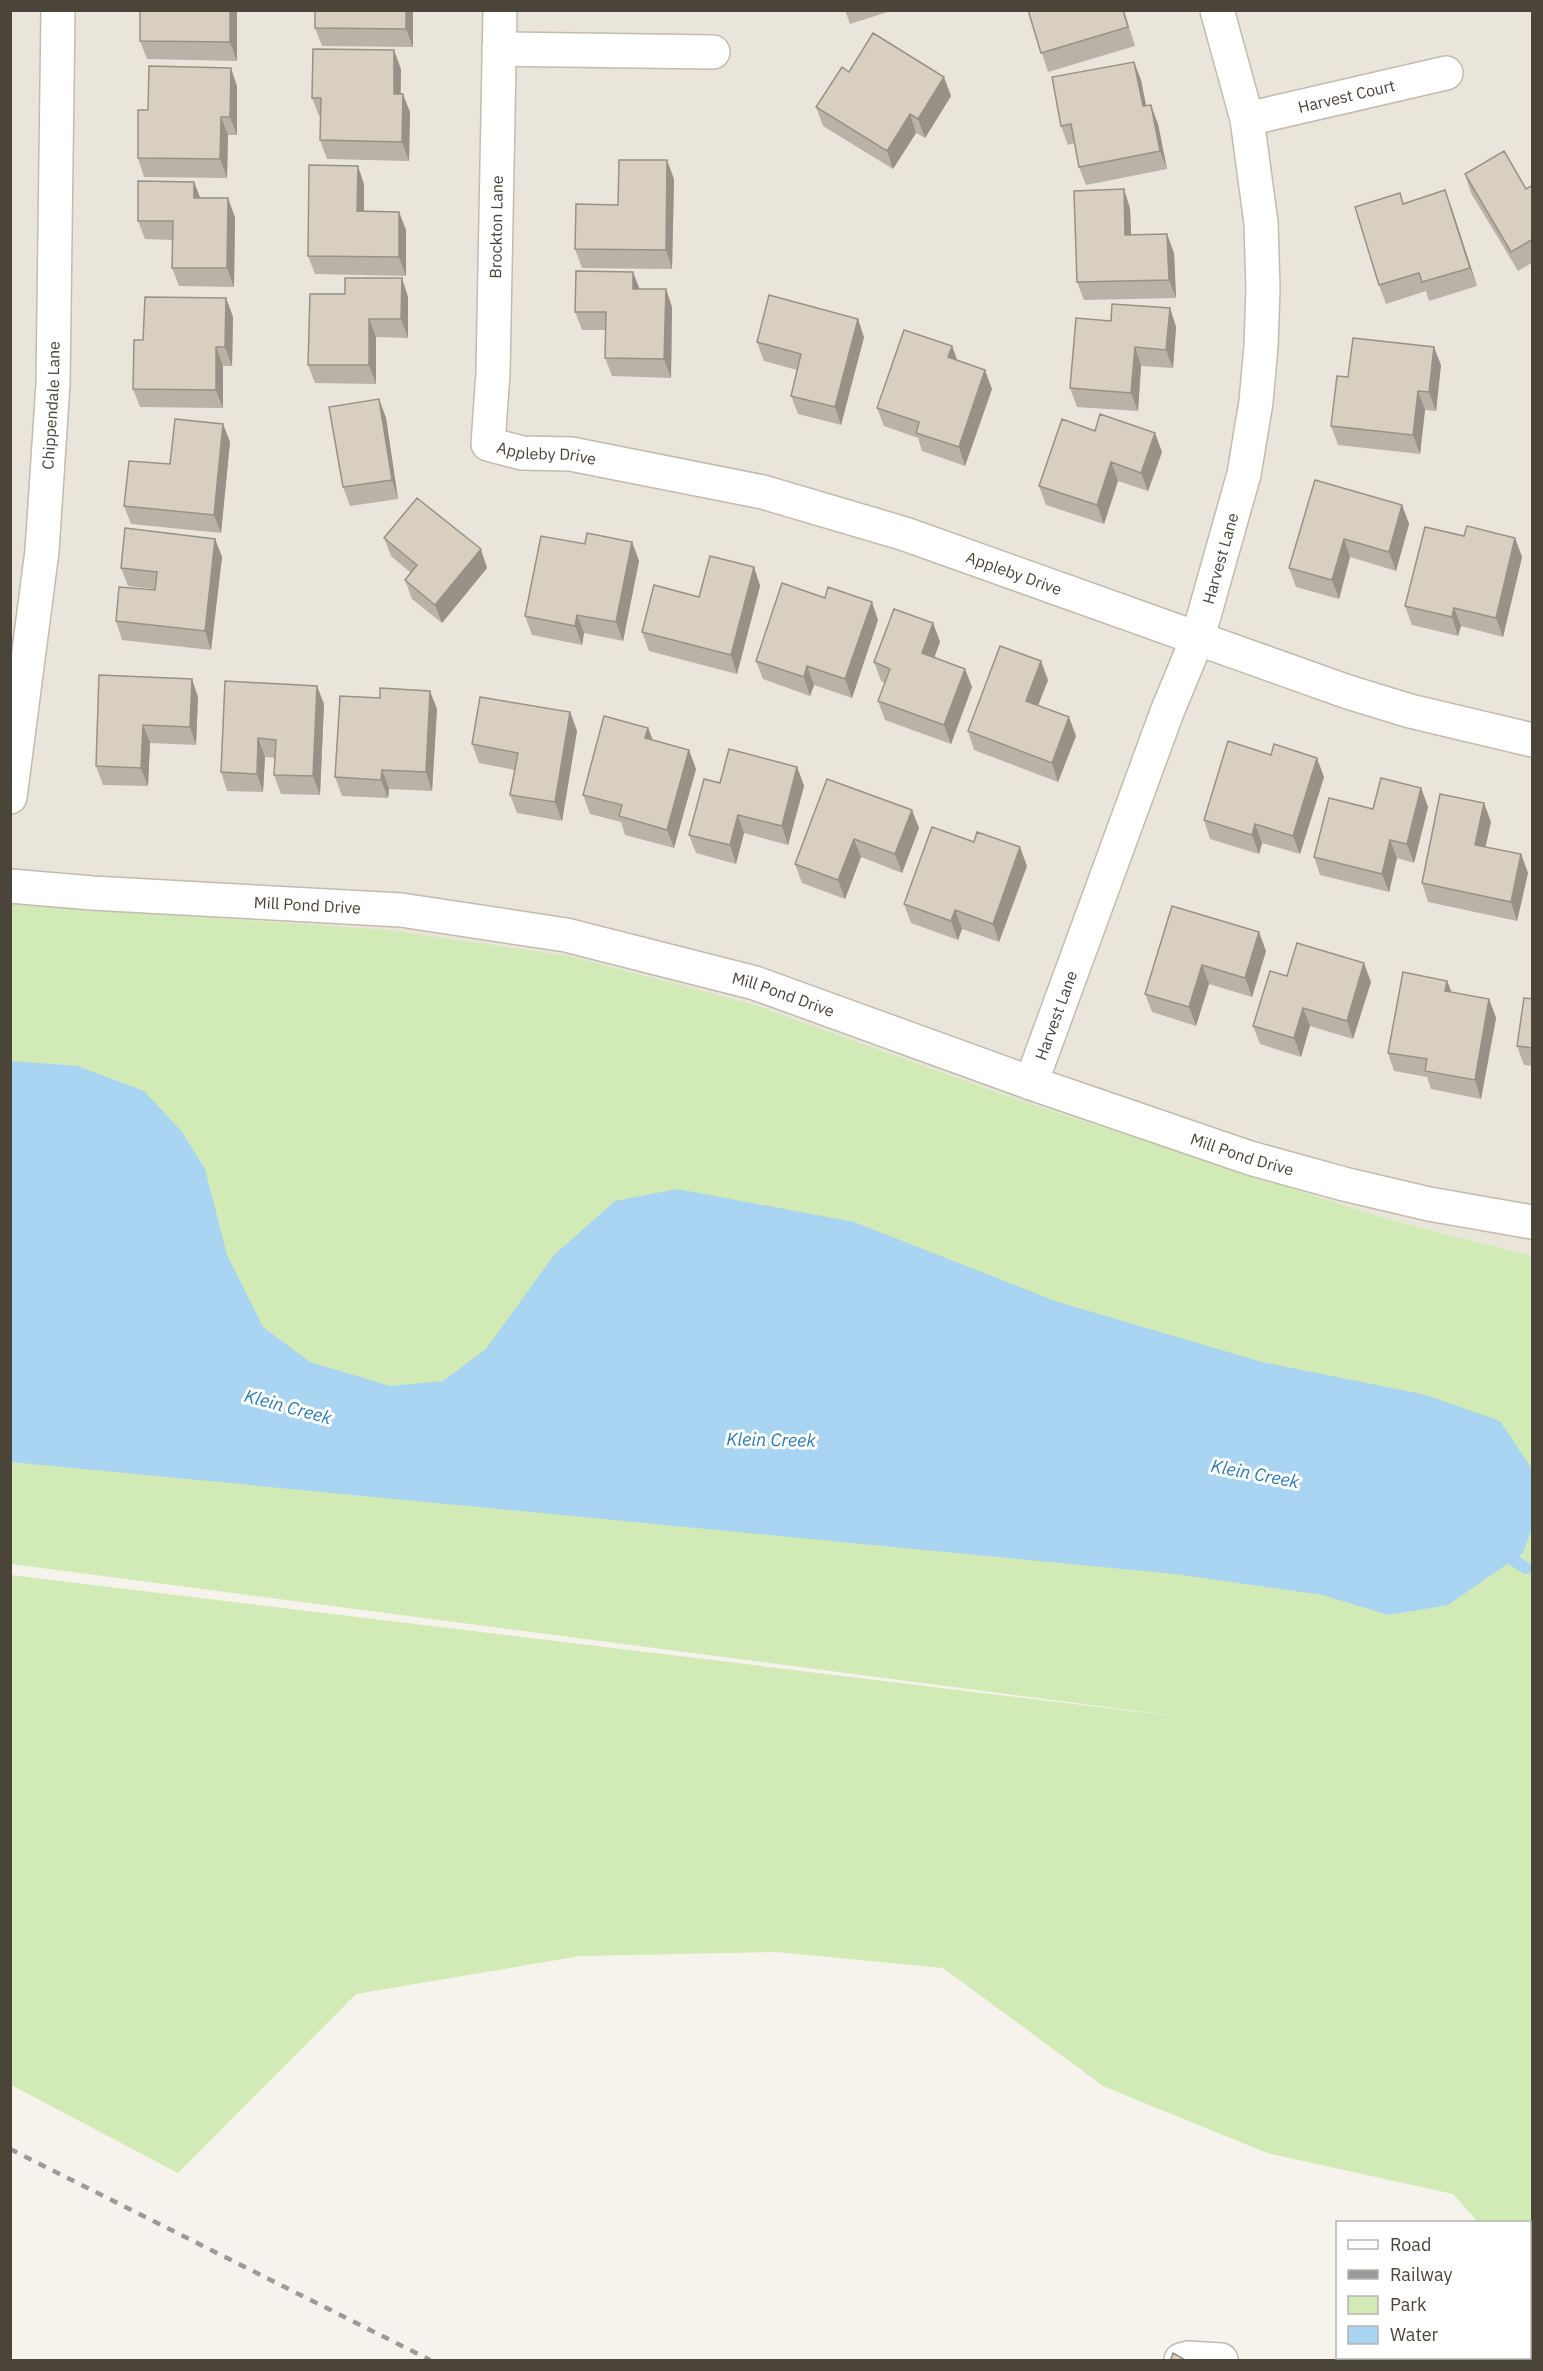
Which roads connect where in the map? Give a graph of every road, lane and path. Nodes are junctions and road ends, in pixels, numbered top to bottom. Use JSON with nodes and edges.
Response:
{"nodes":[{"id":1,"x":58,"y":10,"type":"edge"},
{"id":2,"x":500,"y":10,"type":"edge"},
{"id":3,"x":1217,"y":10,"type":"edge"},
{"id":4,"x":499,"y":49,"type":"junction"},
{"id":5,"x":713,"y":52,"type":"dead end"},
{"id":6,"x":1446,"y":73,"type":"dead end"},
{"id":7,"x":1247,"y":119,"type":"junction"},
{"id":8,"x":488,"y":444,"type":"joint"},
{"id":9,"x":1198,"y":637,"type":"junction"},
{"id":10,"x":1533,"y":740,"type":"edge"},
{"id":11,"x":10,"y":796,"type":"edge"},
{"id":12,"x":10,"y":886,"type":"edge"},
{"id":13,"x":1031,"y":1083,"type":"junction"},
{"id":14,"x":1533,"y":1222,"type":"edge"},
{"id":15,"x":1181,"y":2361,"type":"edge"},
{"id":16,"x":1221,"y":2361,"type":"edge"}],
"edges":[{"from":1,"to":11,"type":"street","name":"Chippendale Lane"},
{"from":2,"to":4,"type":"street","name":"Brockton Lane"},
{"from":3,"to":7,"type":"street","name":"Harvest Lane"},
{"from":4,"to":5,"type":"street"},
{"from":4,"to":8,"type":"street","name":"Brockton Lane"},
{"from":6,"to":7,"type":"street","name":"Harvest Court"},
{"from":7,"to":9,"type":"street","name":"Harvest Lane"},
{"from":8,"to":9,"type":"street","name":"Appleby Drive"},
{"from":9,"to":10,"type":"street","name":"Appleby Drive"},
{"from":9,"to":13,"type":"street","name":"Harvest Lane"},
{"from":12,"to":13,"type":"street","name":"Mill Pond Drive"},
{"from":13,"to":14,"type":"street","name":"Mill Pond Drive"},
{"from":15,"to":16,"type":"street"}]}
